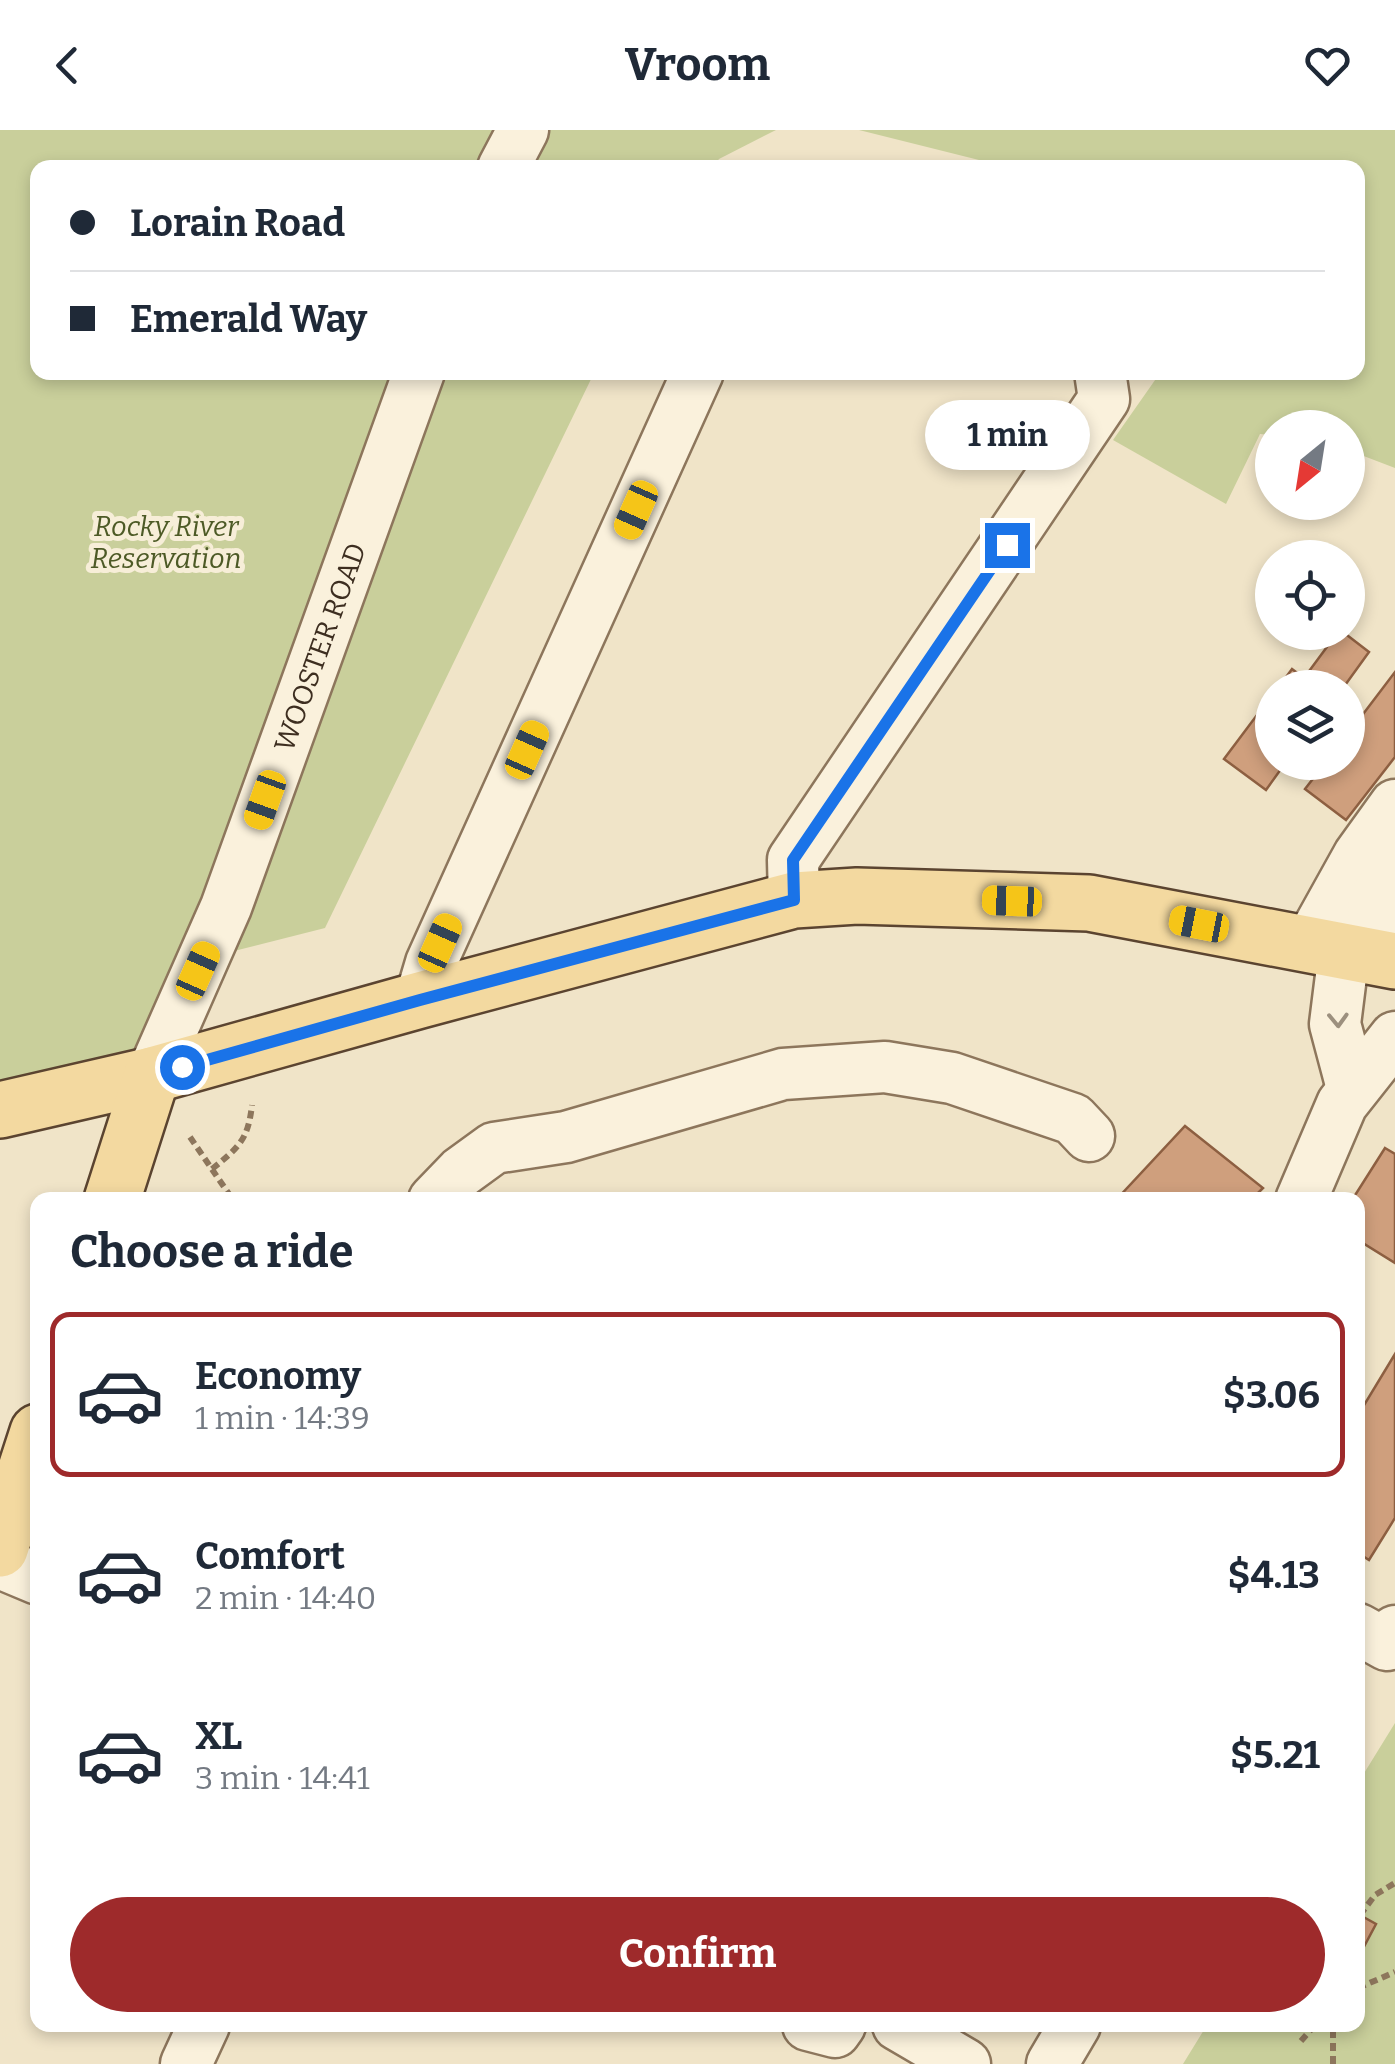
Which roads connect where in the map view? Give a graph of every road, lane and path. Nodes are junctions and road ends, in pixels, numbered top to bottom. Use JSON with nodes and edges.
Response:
{"nodes":[{"id":1,"x":523,"y":130,"type":"edge"},
{"id":2,"x":507,"y":160,"type":"edge"},
{"id":3,"x":417,"y":380,"type":"edge"},
{"id":4,"x":694,"y":380,"type":"edge"},
{"id":5,"x":1101,"y":380,"type":"edge"},
{"id":6,"x":1395,"y":805,"type":"edge"},
{"id":7,"x":1395,"y":870,"type":"edge"},
{"id":8,"x":794,"y":900,"type":"junction"},
{"id":9,"x":1355,"y":954,"type":"edge"},
{"id":10,"x":420,"y":1000,"type":"junction"},
{"id":11,"x":1395,"y":1037,"type":"edge"},
{"id":12,"x":152,"y":1076,"type":"junction"},
{"id":13,"x":1374,"y":1091,"type":"edge"},
{"id":14,"x":252,"y":1105,"type":"dead end"},
{"id":15,"x":0,"y":1110,"type":"edge"},
{"id":16,"x":1090,"y":1136,"type":"dead end"},
{"id":17,"x":190,"y":1137,"type":"dead end"},
{"id":18,"x":212,"y":1169,"type":"junction"},
{"id":19,"x":115,"y":1192,"type":"edge"},
{"id":20,"x":228,"y":1192,"type":"edge"},
{"id":21,"x":441,"y":1192,"type":"edge"},
{"id":22,"x":1307,"y":1192,"type":"edge"},
{"id":23,"x":29,"y":1488,"type":"edge"},
{"id":24,"x":0,"y":1549,"type":"edge"},
{"id":25,"x":0,"y":1562,"type":"edge"},
{"id":26,"x":30,"y":1575,"type":"edge"},
{"id":27,"x":1395,"y":1631,"type":"edge"},
{"id":28,"x":1365,"y":1633,"type":"edge"},
{"id":29,"x":1395,"y":1883,"type":"edge"},
{"id":30,"x":1365,"y":1909,"type":"edge"},
{"id":31,"x":1395,"y":1972,"type":"edge"},
{"id":32,"x":1365,"y":1985,"type":"edge"},
{"id":33,"x":201,"y":2032,"type":"edge"},
{"id":34,"x":1071,"y":2032,"type":"edge"},
{"id":35,"x":1309,"y":2032,"type":"edge"},
{"id":36,"x":1334,"y":2032,"type":"edge"},
{"id":37,"x":1301,"y":2041,"type":"dead end"},
{"id":38,"x":186,"y":2064,"type":"edge"},
{"id":39,"x":1052,"y":2064,"type":"edge"},
{"id":40,"x":1333,"y":2064,"type":"edge"}],
"edges":[{"from":1,"to":2,"type":"street"},
{"from":3,"to":12,"type":"street","name":"WOOSTER ROAD"},
{"from":4,"to":10,"type":"street"},
{"from":5,"to":8,"type":"street"},
{"from":6,"to":9,"type":"street"},
{"from":7,"to":9,"type":"street"},
{"from":8,"to":9,"type":"main road"},
{"from":8,"to":10,"type":"main road"},
{"from":9,"to":13,"type":"street","one_way":true},
{"from":10,"to":12,"type":"main road"},
{"from":11,"to":13,"type":"street"},
{"from":12,"to":15,"type":"main road"},
{"from":12,"to":19,"type":"main road","name":"WOOSTER ROAD"},
{"from":13,"to":22,"type":"street"},
{"from":14,"to":18,"type":"path"},
{"from":16,"to":21,"type":"street"},
{"from":17,"to":18,"type":"path"},
{"from":18,"to":20,"type":"path"},
{"from":23,"to":24,"type":"main road"},
{"from":25,"to":26,"type":"street"},
{"from":27,"to":28,"type":"street"},
{"from":29,"to":30,"type":"path"},
{"from":31,"to":32,"type":"path"},
{"from":33,"to":38,"type":"street"},
{"from":34,"to":39,"type":"street"},
{"from":35,"to":37,"type":"path"},
{"from":36,"to":40,"type":"path"}]}
